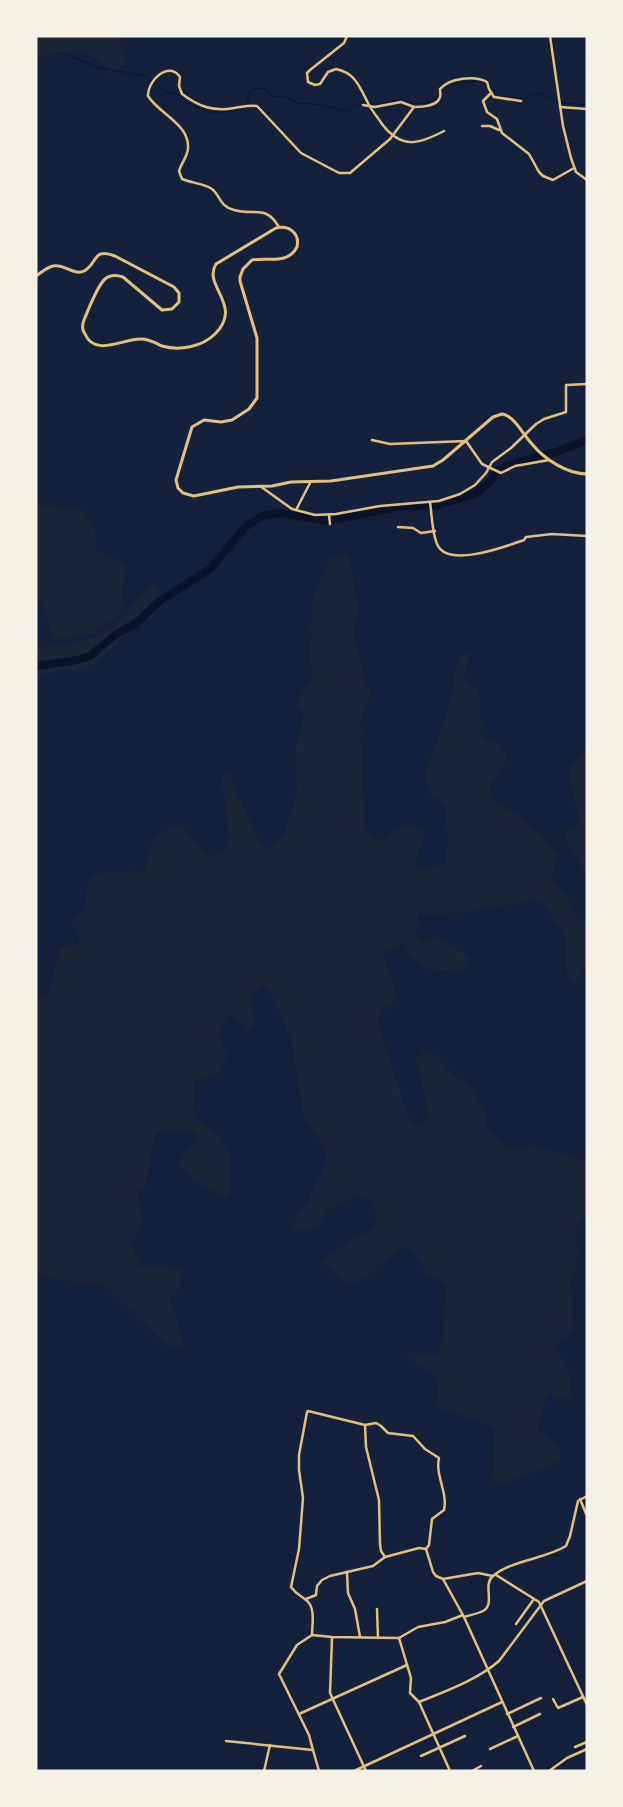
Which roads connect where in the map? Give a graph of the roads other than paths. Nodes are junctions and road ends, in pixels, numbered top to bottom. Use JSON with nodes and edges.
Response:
{"nodes":[{"id":1,"x":347,"y":36,"type":"edge"},
{"id":2,"x":550,"y":36,"type":"edge"},
{"id":3,"x":491,"y":93,"type":"junction"},
{"id":4,"x":521,"y":101,"type":"dead end"},
{"id":5,"x":363,"y":105,"type":"dead end"},
{"id":6,"x":370,"y":107,"type":"junction"},
{"id":7,"x":414,"y":107,"type":"junction"},
{"id":8,"x":560,"y":107,"type":"junction"},
{"id":9,"x":587,"y":109,"type":"edge"},
{"id":10,"x":482,"y":126,"type":"dead end"},
{"id":11,"x":444,"y":131,"type":"dead end"},
{"id":12,"x":502,"y":133,"type":"junction"},
{"id":13,"x":393,"y":135,"type":"junction"},
{"id":14,"x":574,"y":168,"type":"junction"},
{"id":15,"x":587,"y":180,"type":"edge"},
{"id":16,"x":279,"y":227,"type":"junction"},
{"id":17,"x":36,"y":276,"type":"edge"},
{"id":18,"x":587,"y":384,"type":"edge"},
{"id":19,"x":524,"y":435,"type":"junction"},
{"id":20,"x":372,"y":440,"type":"dead end"},
{"id":21,"x":466,"y":441,"type":"junction"},
{"id":22,"x":550,"y":460,"type":"junction"},
{"id":23,"x":491,"y":469,"type":"junction"},
{"id":24,"x":587,"y":474,"type":"edge"},
{"id":25,"x":310,"y":483,"type":"junction"},
{"id":26,"x":260,"y":486,"type":"junction"},
{"id":27,"x":430,"y":502,"type":"junction"},
{"id":28,"x":296,"y":510,"type":"junction"},
{"id":29,"x":329,"y":516,"type":"junction"},
{"id":30,"x":330,"y":524,"type":"dead end"},
{"id":31,"x":398,"y":527,"type":"dead end"},
{"id":32,"x":434,"y":531,"type":"junction"},
{"id":33,"x":587,"y":536,"type":"edge"},
{"id":34,"x":365,"y":1426,"type":"junction"},
{"id":35,"x":587,"y":1496,"type":"edge"},
{"id":36,"x":580,"y":1499,"type":"junction"},
{"id":37,"x":587,"y":1516,"type":"edge"},
{"id":38,"x":426,"y":1550,"type":"junction"},
{"id":39,"x":385,"y":1557,"type":"junction"},
{"id":40,"x":347,"y":1572,"type":"junction"},
{"id":41,"x":494,"y":1575,"type":"junction"},
{"id":42,"x":443,"y":1579,"type":"junction"},
{"id":43,"x":587,"y":1581,"type":"edge"},
{"id":44,"x":534,"y":1598,"type":"junction"},
{"id":45,"x":306,"y":1600,"type":"junction"},
{"id":46,"x":541,"y":1604,"type":"junction"},
{"id":47,"x":377,"y":1609,"type":"dead end"},
{"id":48,"x":463,"y":1616,"type":"junction"},
{"id":49,"x":516,"y":1624,"type":"dead end"},
{"id":50,"x":312,"y":1635,"type":"junction"},
{"id":51,"x":332,"y":1637,"type":"junction"},
{"id":52,"x":360,"y":1637,"type":"junction"},
{"id":53,"x":378,"y":1638,"type":"junction"},
{"id":54,"x":399,"y":1638,"type":"junction"},
{"id":55,"x":407,"y":1665,"type":"junction"},
{"id":56,"x":488,"y":1670,"type":"junction"},
{"id":57,"x":583,"y":1696,"type":"junction"},
{"id":58,"x":541,"y":1698,"type":"dead end"},
{"id":59,"x":332,"y":1699,"type":"junction"},
{"id":60,"x":553,"y":1699,"type":"dead end"},
{"id":61,"x":419,"y":1702,"type":"junction"},
{"id":62,"x":502,"y":1702,"type":"junction"},
{"id":63,"x":587,"y":1705,"type":"edge"},
{"id":64,"x":299,"y":1714,"type":"junction"},
{"id":65,"x":507,"y":1714,"type":"junction"},
{"id":66,"x":540,"y":1714,"type":"dead end"},
{"id":67,"x":513,"y":1727,"type":"junction"},
{"id":68,"x":433,"y":1734,"type":"junction"},
{"id":69,"x":465,"y":1736,"type":"dead end"},
{"id":70,"x":518,"y":1736,"type":"junction"},
{"id":71,"x":226,"y":1742,"type":"dead end"},
{"id":72,"x":587,"y":1742,"type":"edge"},
{"id":73,"x":270,"y":1745,"type":"junction"},
{"id":74,"x":440,"y":1747,"type":"junction"},
{"id":75,"x":575,"y":1748,"type":"dead end"},
{"id":76,"x":587,"y":1749,"type":"edge"},
{"id":77,"x":313,"y":1750,"type":"junction"},
{"id":78,"x":490,"y":1750,"type":"dead end"},
{"id":79,"x":421,"y":1756,"type":"dead end"},
{"id":80,"x":364,"y":1766,"type":"junction"},
{"id":81,"x":481,"y":1766,"type":"dead end"},
{"id":82,"x":532,"y":1770,"type":"edge"},
{"id":83,"x":264,"y":1771,"type":"edge"},
{"id":84,"x":319,"y":1771,"type":"edge"},
{"id":85,"x":354,"y":1771,"type":"edge"},
{"id":86,"x":366,"y":1771,"type":"edge"},
{"id":87,"x":450,"y":1771,"type":"edge"},
{"id":88,"x":472,"y":1771,"type":"edge"},
{"id":89,"x":549,"y":1771,"type":"edge"}],
"edges":[{"from":1,"to":6,"type":"street"},
{"from":2,"to":8,"type":"street"},
{"from":3,"to":4,"type":"street"},
{"from":3,"to":7,"type":"street"},
{"from":3,"to":12,"type":"street"},
{"from":5,"to":6,"type":"street"},
{"from":6,"to":7,"type":"street"},
{"from":6,"to":13,"type":"street"},
{"from":7,"to":13,"type":"street"},
{"from":8,"to":9,"type":"street"},
{"from":8,"to":14,"type":"street"},
{"from":10,"to":12,"type":"street"},
{"from":11,"to":13,"type":"street"},
{"from":12,"to":14,"type":"street"},
{"from":13,"to":16,"type":"street"},
{"from":14,"to":15,"type":"street"},
{"from":16,"to":17,"type":"street"},
{"from":16,"to":26,"type":"street"},
{"from":18,"to":19,"type":"street"},
{"from":19,"to":21,"type":"street"},
{"from":19,"to":22,"type":"street"},
{"from":19,"to":23,"type":"street"},
{"from":20,"to":21,"type":"street"},
{"from":21,"to":23,"type":"street"},
{"from":21,"to":25,"type":"street"},
{"from":22,"to":23,"type":"street"},
{"from":22,"to":24,"type":"street"},
{"from":23,"to":27,"type":"street"},
{"from":25,"to":26,"type":"street"},
{"from":25,"to":28,"type":"street"},
{"from":26,"to":28,"type":"street"},
{"from":27,"to":29,"type":"street"},
{"from":27,"to":32,"type":"street"},
{"from":28,"to":29,"type":"street"},
{"from":29,"to":30,"type":"street"},
{"from":31,"to":32,"type":"street"},
{"from":32,"to":33,"type":"street"},
{"from":34,"to":38,"type":"street"},
{"from":34,"to":39,"type":"street"},
{"from":34,"to":45,"type":"street"},
{"from":35,"to":36,"type":"street"},
{"from":36,"to":37,"type":"street"},
{"from":36,"to":41,"type":"street"},
{"from":38,"to":39,"type":"street"},
{"from":38,"to":42,"type":"street"},
{"from":39,"to":40,"type":"street"},
{"from":40,"to":45,"type":"street"},
{"from":40,"to":52,"type":"street"},
{"from":41,"to":42,"type":"street"},
{"from":41,"to":44,"type":"street"},
{"from":41,"to":48,"type":"street"},
{"from":42,"to":48,"type":"street"},
{"from":43,"to":46,"type":"street"},
{"from":44,"to":46,"type":"street"},
{"from":44,"to":49,"type":"street"},
{"from":45,"to":50,"type":"street"},
{"from":46,"to":56,"type":"street"},
{"from":46,"to":57,"type":"street"},
{"from":47,"to":53,"type":"street"},
{"from":48,"to":54,"type":"street"},
{"from":48,"to":56,"type":"street"},
{"from":50,"to":51,"type":"street"},
{"from":50,"to":64,"type":"street"},
{"from":51,"to":52,"type":"street"},
{"from":51,"to":59,"type":"street"},
{"from":52,"to":53,"type":"street"},
{"from":53,"to":54,"type":"street"},
{"from":54,"to":55,"type":"street"},
{"from":55,"to":59,"type":"street"},
{"from":55,"to":61,"type":"street"},
{"from":56,"to":61,"type":"street"},
{"from":56,"to":62,"type":"street"},
{"from":57,"to":60,"type":"street"},
{"from":57,"to":63,"type":"street"},
{"from":58,"to":65,"type":"street"},
{"from":59,"to":64,"type":"street"},
{"from":59,"to":80,"type":"street"},
{"from":61,"to":68,"type":"street"},
{"from":62,"to":65,"type":"street"},
{"from":62,"to":68,"type":"street"},
{"from":64,"to":77,"type":"street"},
{"from":65,"to":67,"type":"street"},
{"from":66,"to":67,"type":"street"},
{"from":67,"to":70,"type":"street"},
{"from":68,"to":74,"type":"street"},
{"from":68,"to":80,"type":"street"},
{"from":69,"to":74,"type":"street"},
{"from":70,"to":78,"type":"street"},
{"from":70,"to":82,"type":"street"},
{"from":71,"to":73,"type":"street"},
{"from":72,"to":75,"type":"street"},
{"from":73,"to":77,"type":"street"},
{"from":73,"to":83,"type":"street"},
{"from":74,"to":79,"type":"street"},
{"from":74,"to":87,"type":"street"},
{"from":76,"to":89,"type":"street"},
{"from":77,"to":84,"type":"street"},
{"from":80,"to":85,"type":"street"},
{"from":80,"to":86,"type":"street"},
{"from":81,"to":88,"type":"street"}]}
